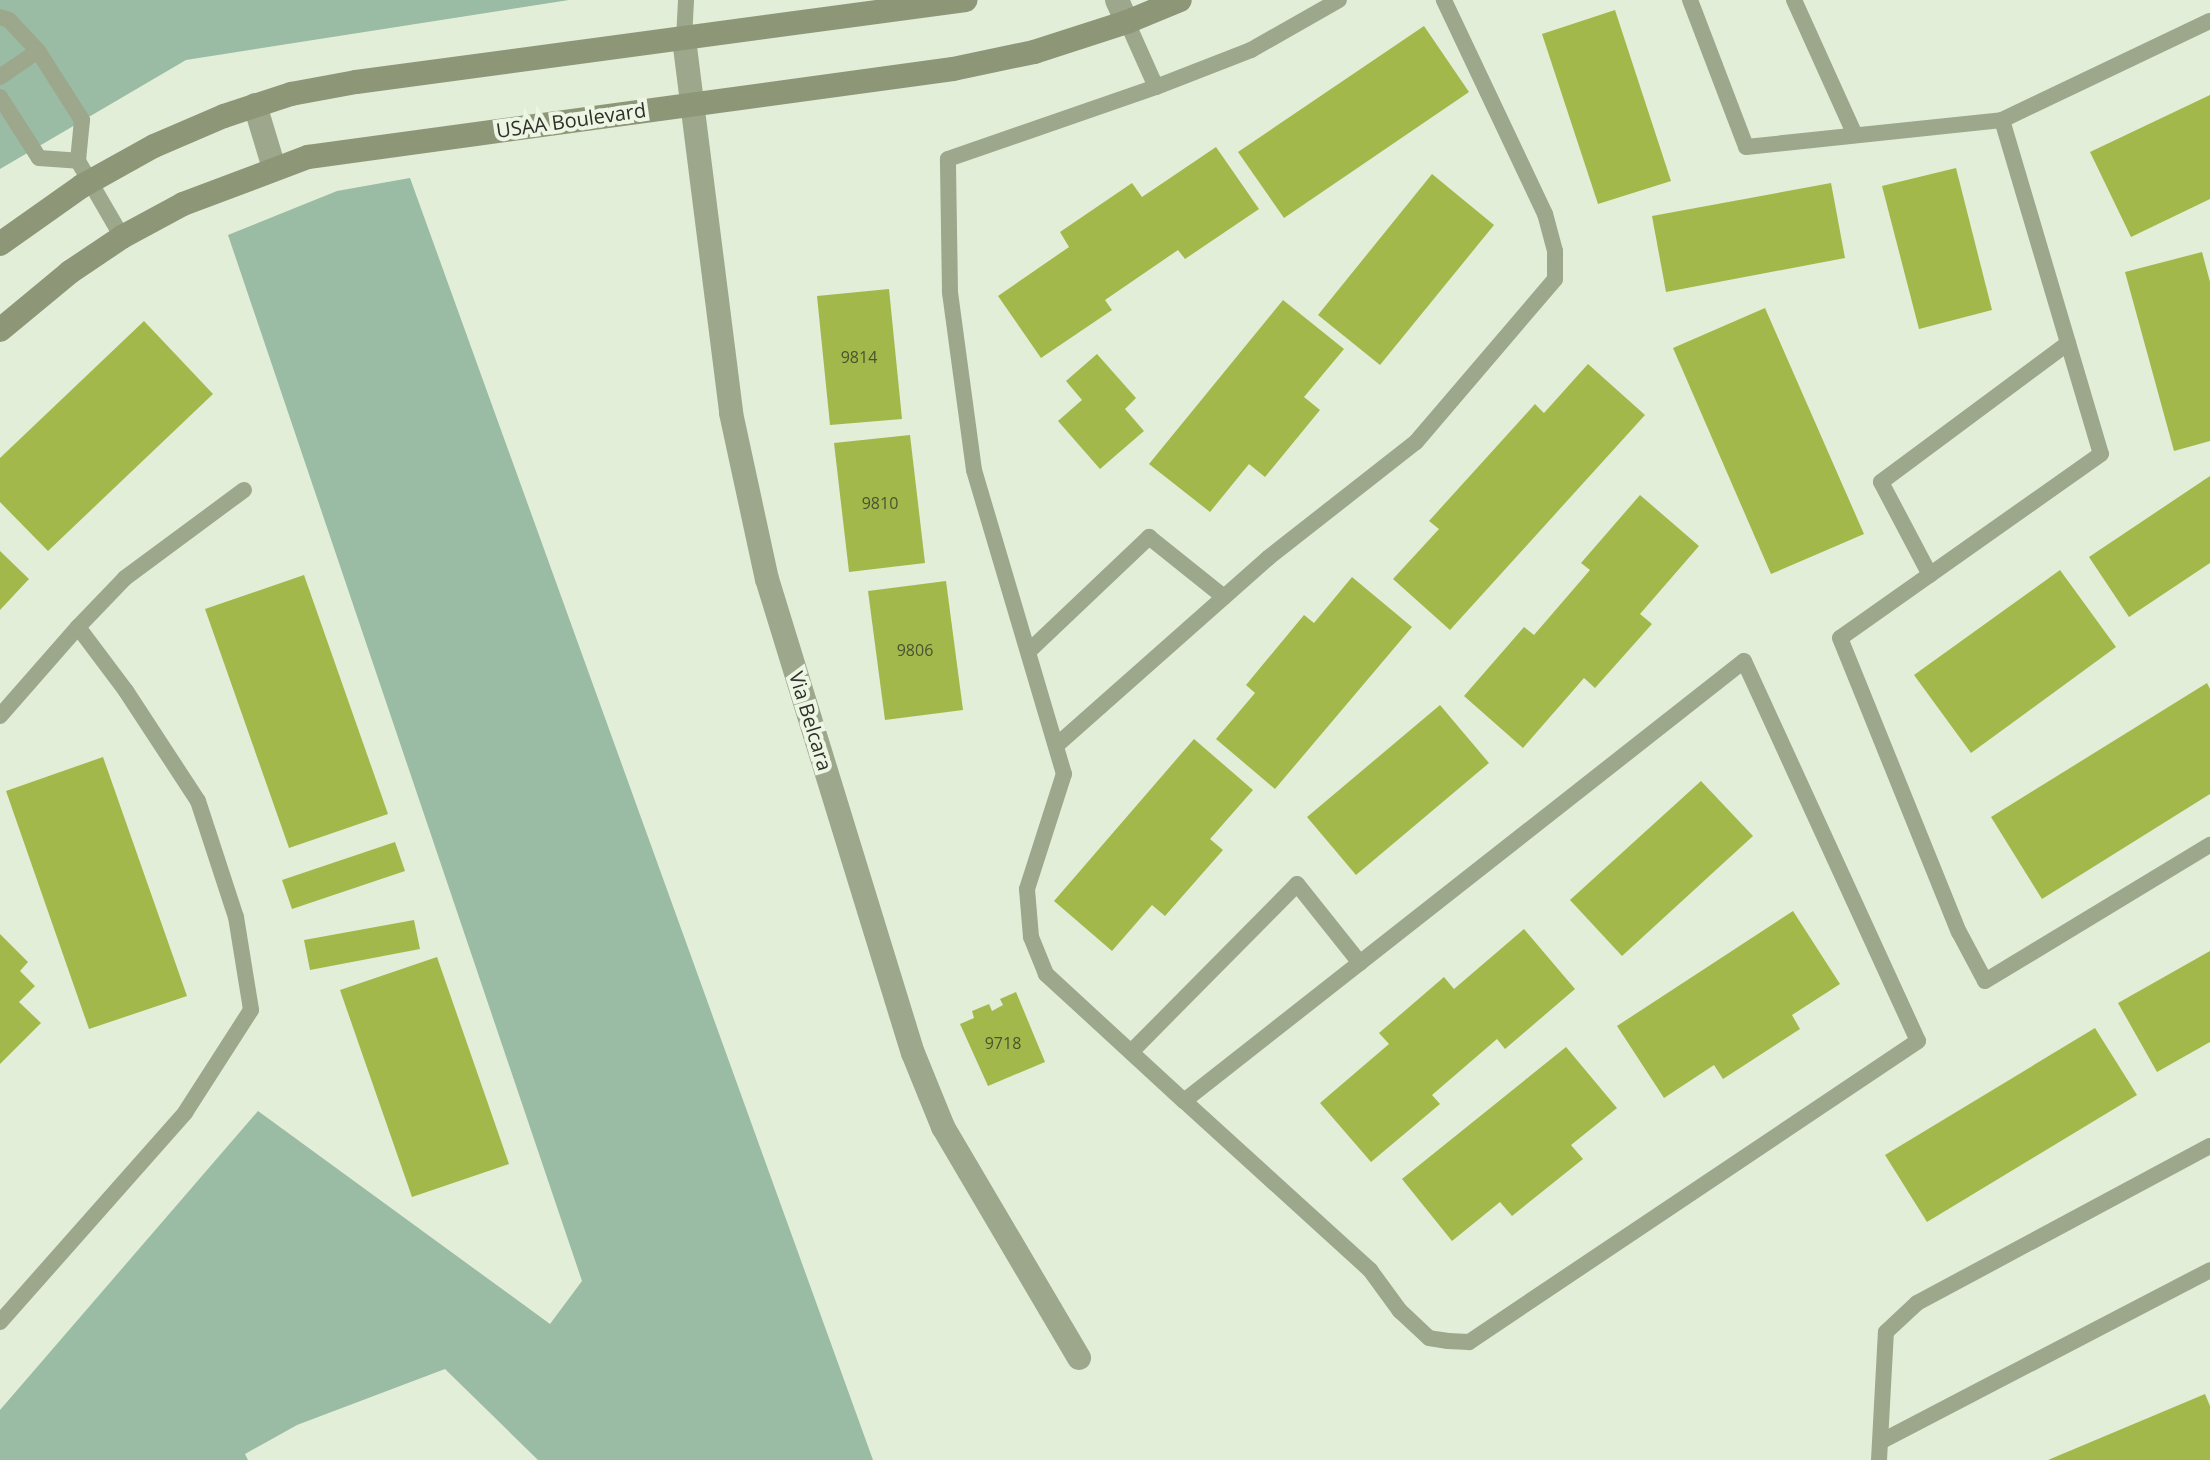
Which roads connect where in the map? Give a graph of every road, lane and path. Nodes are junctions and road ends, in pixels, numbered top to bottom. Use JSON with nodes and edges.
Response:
{"nodes":[{"id":1,"x":686,"y":0,"type":"edge"},
{"id":2,"x":966,"y":0,"type":"edge"},
{"id":3,"x":1117,"y":0,"type":"edge"},
{"id":4,"x":1180,"y":0,"type":"edge"},
{"id":5,"x":1339,"y":0,"type":"edge"},
{"id":6,"x":1444,"y":0,"type":"edge"},
{"id":7,"x":1690,"y":0,"type":"edge"},
{"id":8,"x":1794,"y":0,"type":"edge"},
{"id":9,"x":0,"y":17,"type":"edge"},
{"id":10,"x":2210,"y":21,"type":"edge"},
{"id":11,"x":1127,"y":22,"type":"junction"},
{"id":12,"x":684,"y":39,"type":"junction"},
{"id":13,"x":38,"y":51,"type":"junction"},
{"id":14,"x":0,"y":77,"type":"edge"},
{"id":15,"x":1156,"y":87,"type":"junction"},
{"id":16,"x":0,"y":97,"type":"edge"},
{"id":17,"x":692,"y":104,"type":"junction"},
{"id":18,"x":255,"y":105,"type":"junction"},
{"id":19,"x":2002,"y":120,"type":"junction"},
{"id":20,"x":1855,"y":135,"type":"junction"},
{"id":21,"x":274,"y":168,"type":"junction"},
{"id":22,"x":84,"y":172,"type":"junction"},
{"id":23,"x":122,"y":237,"type":"junction"},
{"id":24,"x":0,"y":244,"type":"edge"},
{"id":25,"x":0,"y":330,"type":"edge"},
{"id":26,"x":2068,"y":343,"type":"junction"},
{"id":27,"x":244,"y":490,"type":"dead end"},
{"id":28,"x":1930,"y":575,"type":"junction"},
{"id":29,"x":1224,"y":597,"type":"junction"},
{"id":30,"x":78,"y":627,"type":"junction"},
{"id":31,"x":1029,"y":651,"type":"junction"},
{"id":32,"x":0,"y":716,"type":"edge"},
{"id":33,"x":1058,"y":744,"type":"junction"},
{"id":34,"x":2210,"y":845,"type":"edge"},
{"id":35,"x":1360,"y":963,"type":"junction"},
{"id":36,"x":1131,"y":1052,"type":"junction"},
{"id":37,"x":1184,"y":1101,"type":"junction"},
{"id":38,"x":2210,"y":1146,"type":"edge"},
{"id":39,"x":2210,"y":1270,"type":"edge"},
{"id":40,"x":0,"y":1322,"type":"edge"},
{"id":41,"x":1079,"y":1358,"type":"dead end"},
{"id":42,"x":1880,"y":1442,"type":"junction"},
{"id":43,"x":1879,"y":1460,"type":"edge"}],
"edges":[{"from":1,"to":12,"type":"lane"},
{"from":2,"to":12,"type":"street"},
{"from":3,"to":11,"type":"street"},
{"from":4,"to":11,"type":"street","name":"USAA Boulevard"},
{"from":5,"to":15,"type":"lane"},
{"from":6,"to":29,"type":"lane"},
{"from":7,"to":20,"type":"lane"},
{"from":8,"to":20,"type":"lane"},
{"from":9,"to":13,"type":"lane"},
{"from":10,"to":19,"type":"lane"},
{"from":11,"to":15,"type":"lane"},
{"from":11,"to":17,"type":"street","name":"USAA Boulevard"},
{"from":12,"to":17,"type":"street","name":"Via Belcara"},
{"from":12,"to":18,"type":"street"},
{"from":13,"to":14,"type":"lane"},
{"from":13,"to":22,"type":"lane"},
{"from":15,"to":31,"type":"lane"},
{"from":16,"to":22,"type":"lane"},
{"from":17,"to":21,"type":"street","name":"USAA Boulevard"},
{"from":17,"to":41,"type":"street","name":"Via Belcara"},
{"from":18,"to":21,"type":"street"},
{"from":18,"to":22,"type":"street"},
{"from":19,"to":20,"type":"lane"},
{"from":19,"to":26,"type":"lane"},
{"from":21,"to":23,"type":"street","name":"USAA Boulevard"},
{"from":22,"to":23,"type":"lane"},
{"from":22,"to":24,"type":"street"},
{"from":23,"to":25,"type":"street","name":"USAA Boulevard"},
{"from":26,"to":28,"type":"lane"},
{"from":26,"to":28,"type":"lane"},
{"from":27,"to":30,"type":"lane"},
{"from":28,"to":34,"type":"lane"},
{"from":29,"to":31,"type":"lane"},
{"from":29,"to":33,"type":"lane"},
{"from":30,"to":32,"type":"lane"},
{"from":30,"to":40,"type":"lane"},
{"from":31,"to":33,"type":"lane"},
{"from":33,"to":36,"type":"lane"},
{"from":35,"to":36,"type":"lane"},
{"from":35,"to":37,"type":"lane"},
{"from":35,"to":37,"type":"lane"},
{"from":36,"to":37,"type":"lane"},
{"from":38,"to":42,"type":"lane"},
{"from":39,"to":42,"type":"lane"},
{"from":42,"to":43,"type":"lane"}]}
